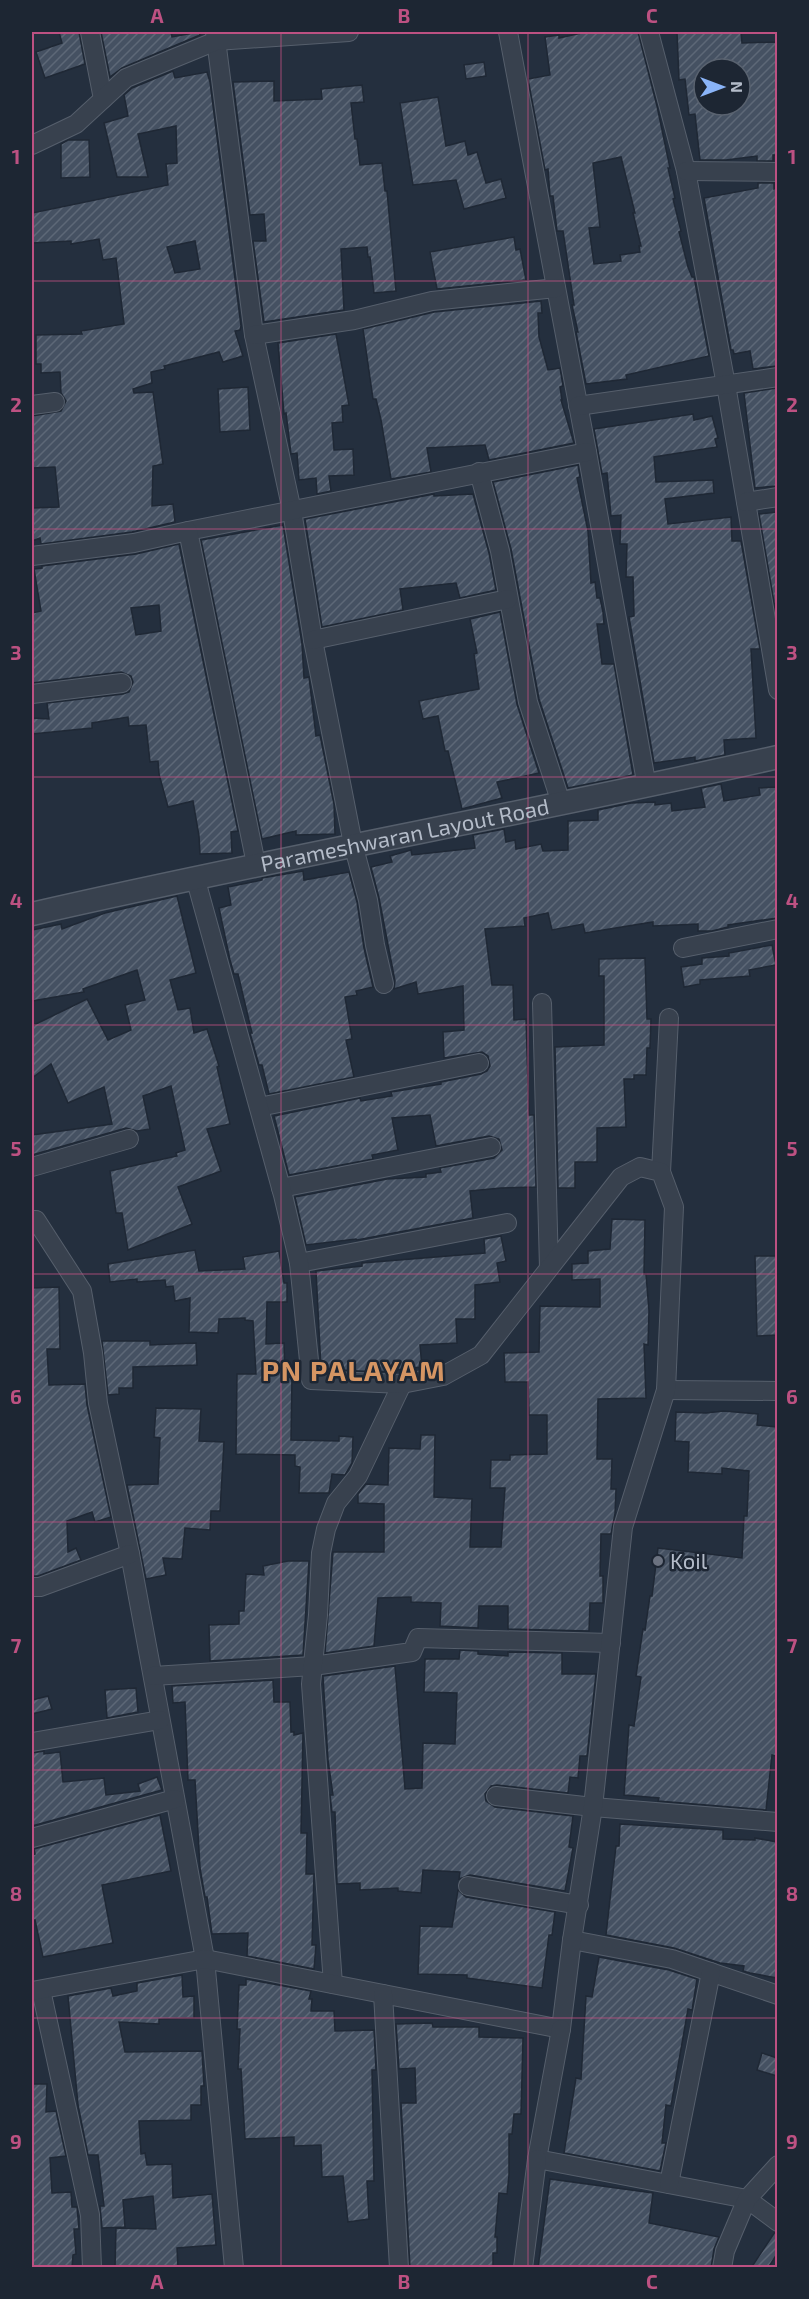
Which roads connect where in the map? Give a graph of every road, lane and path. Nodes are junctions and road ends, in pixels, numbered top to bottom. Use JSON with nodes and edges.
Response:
{"nodes":[{"id":1,"x":90,"y":32,"type":"edge"},
{"id":2,"x":349,"y":32,"type":"edge"},
{"id":3,"x":508,"y":32,"type":"edge"},
{"id":4,"x":649,"y":32,"type":"edge"},
{"id":5,"x":215,"y":36,"type":"edge"},
{"id":6,"x":103,"y":99,"type":"junction"},
{"id":7,"x":32,"y":145,"type":"edge"},
{"id":8,"x":686,"y":171,"type":"junction"},
{"id":9,"x":777,"y":172,"type":"edge"},
{"id":10,"x":556,"y":288,"type":"junction"},
{"id":11,"x":254,"y":335,"type":"junction"},
{"id":12,"x":777,"y":377,"type":"edge"},
{"id":13,"x":726,"y":385,"type":"junction"},
{"id":14,"x":55,"y":402,"type":"dead end"},
{"id":15,"x":32,"y":405,"type":"edge"},
{"id":16,"x":578,"y":406,"type":"junction"},
{"id":17,"x":587,"y":452,"type":"junction"},
{"id":18,"x":479,"y":472,"type":"junction"},
{"id":19,"x":777,"y":497,"type":"edge"},
{"id":20,"x":746,"y":502,"type":"junction"},
{"id":21,"x":292,"y":511,"type":"junction"},
{"id":22,"x":188,"y":531,"type":"junction"},
{"id":23,"x":32,"y":556,"type":"edge"},
{"id":24,"x":508,"y":599,"type":"junction"},
{"id":25,"x":313,"y":640,"type":"junction"},
{"id":26,"x":122,"y":683,"type":"dead end"},
{"id":27,"x":777,"y":690,"type":"edge"},
{"id":28,"x":32,"y":694,"type":"edge"},
{"id":29,"x":777,"y":757,"type":"edge"},
{"id":30,"x":647,"y":787,"type":"junction"},
{"id":31,"x":561,"y":803,"type":"junction"},
{"id":32,"x":353,"y":844,"type":"junction"},
{"id":33,"x":256,"y":864,"type":"junction"},
{"id":34,"x":195,"y":877,"type":"junction"},
{"id":35,"x":32,"y":914,"type":"edge"},
{"id":36,"x":777,"y":929,"type":"edge"},
{"id":37,"x":683,"y":948,"type":"dead end"},
{"id":38,"x":384,"y":984,"type":"dead end"},
{"id":39,"x":542,"y":1003,"type":"dead end"},
{"id":40,"x":669,"y":1018,"type":"dead end"},
{"id":41,"x":479,"y":1064,"type":"dead end"},
{"id":42,"x":259,"y":1107,"type":"junction"},
{"id":43,"x":129,"y":1140,"type":"dead end"},
{"id":44,"x":491,"y":1147,"type":"dead end"},
{"id":45,"x":32,"y":1167,"type":"edge"},
{"id":46,"x":661,"y":1172,"type":"junction"},
{"id":47,"x":281,"y":1188,"type":"junction"},
{"id":48,"x":32,"y":1220,"type":"edge"},
{"id":49,"x":507,"y":1223,"type":"dead end"},
{"id":50,"x":299,"y":1263,"type":"junction"},
{"id":51,"x":549,"y":1268,"type":"junction"},
{"id":52,"x":402,"y":1384,"type":"junction"},
{"id":53,"x":666,"y":1390,"type":"junction"},
{"id":54,"x":777,"y":1391,"type":"edge"},
{"id":55,"x":130,"y":1554,"type":"junction"},
{"id":56,"x":32,"y":1587,"type":"edge"},
{"id":57,"x":611,"y":1643,"type":"junction"},
{"id":58,"x":313,"y":1666,"type":"junction"},
{"id":59,"x":153,"y":1676,"type":"junction"},
{"id":60,"x":160,"y":1720,"type":"junction"},
{"id":61,"x":32,"y":1742,"type":"edge"},
{"id":62,"x":496,"y":1796,"type":"dead end"},
{"id":63,"x":175,"y":1798,"type":"junction"},
{"id":64,"x":593,"y":1808,"type":"junction"},
{"id":65,"x":777,"y":1822,"type":"edge"},
{"id":66,"x":32,"y":1838,"type":"edge"},
{"id":67,"x":468,"y":1886,"type":"dead end"},
{"id":68,"x":579,"y":1905,"type":"junction"},
{"id":69,"x":572,"y":1940,"type":"junction"},
{"id":70,"x":205,"y":1959,"type":"junction"},
{"id":71,"x":711,"y":1972,"type":"junction"},
{"id":72,"x":333,"y":1984,"type":"junction"},
{"id":73,"x":36,"y":1990,"type":"edge"},
{"id":74,"x":382,"y":1994,"type":"junction"},
{"id":75,"x":777,"y":1995,"type":"edge"},
{"id":76,"x":561,"y":2029,"type":"junction"},
{"id":77,"x":537,"y":2159,"type":"junction"},
{"id":78,"x":777,"y":2165,"type":"edge"},
{"id":79,"x":669,"y":2184,"type":"junction"},
{"id":80,"x":747,"y":2199,"type":"junction"},
{"id":81,"x":777,"y":2222,"type":"edge"},
{"id":82,"x":92,"y":2268,"type":"edge"},
{"id":83,"x":234,"y":2268,"type":"edge"},
{"id":84,"x":399,"y":2268,"type":"edge"},
{"id":85,"x":524,"y":2268,"type":"edge"},
{"id":86,"x":722,"y":2268,"type":"edge"}],
"edges":[{"from":1,"to":6,"type":"street"},
{"from":2,"to":5,"type":"street"},
{"from":3,"to":10,"type":"street"},
{"from":4,"to":8,"type":"street"},
{"from":5,"to":6,"type":"street"},
{"from":5,"to":11,"type":"street"},
{"from":6,"to":7,"type":"street"},
{"from":8,"to":9,"type":"street"},
{"from":8,"to":13,"type":"street"},
{"from":10,"to":11,"type":"street"},
{"from":10,"to":16,"type":"street"},
{"from":11,"to":21,"type":"street"},
{"from":12,"to":13,"type":"street"},
{"from":13,"to":16,"type":"street"},
{"from":13,"to":20,"type":"street"},
{"from":14,"to":15,"type":"street"},
{"from":16,"to":17,"type":"street"},
{"from":17,"to":18,"type":"street"},
{"from":17,"to":30,"type":"street"},
{"from":18,"to":21,"type":"street"},
{"from":18,"to":24,"type":"street"},
{"from":19,"to":20,"type":"street"},
{"from":20,"to":27,"type":"street"},
{"from":21,"to":22,"type":"street"},
{"from":21,"to":25,"type":"street"},
{"from":22,"to":23,"type":"street"},
{"from":22,"to":33,"type":"street"},
{"from":24,"to":25,"type":"street"},
{"from":24,"to":31,"type":"street"},
{"from":25,"to":32,"type":"street"},
{"from":26,"to":28,"type":"street"},
{"from":29,"to":30,"type":"street","name":"Parameshwaran Layout Road"},
{"from":30,"to":31,"type":"street","name":"Parameshwaran Layout Road"},
{"from":31,"to":32,"type":"street","name":"Parameshwaran Layout Road"},
{"from":32,"to":33,"type":"street","name":"Parameshwaran Layout Road"},
{"from":32,"to":38,"type":"street"},
{"from":33,"to":34,"type":"street","name":"Parameshwaran Layout Road"},
{"from":34,"to":35,"type":"street","name":"Parameshwaran Layout Road"},
{"from":34,"to":42,"type":"street"},
{"from":36,"to":37,"type":"street"},
{"from":39,"to":51,"type":"street"},
{"from":40,"to":46,"type":"street"},
{"from":41,"to":42,"type":"street"},
{"from":42,"to":47,"type":"street"},
{"from":43,"to":45,"type":"street"},
{"from":44,"to":47,"type":"street"},
{"from":46,"to":51,"type":"street"},
{"from":46,"to":53,"type":"street"},
{"from":47,"to":50,"type":"street"},
{"from":48,"to":55,"type":"street"},
{"from":49,"to":50,"type":"street"},
{"from":50,"to":52,"type":"street"},
{"from":51,"to":52,"type":"street"},
{"from":52,"to":58,"type":"street"},
{"from":53,"to":54,"type":"street"},
{"from":53,"to":57,"type":"street"},
{"from":55,"to":56,"type":"street"},
{"from":55,"to":59,"type":"street"},
{"from":57,"to":58,"type":"street"},
{"from":57,"to":64,"type":"street"},
{"from":58,"to":59,"type":"street"},
{"from":58,"to":72,"type":"street"},
{"from":59,"to":60,"type":"street"},
{"from":60,"to":61,"type":"street"},
{"from":60,"to":63,"type":"street"},
{"from":62,"to":64,"type":"street"},
{"from":63,"to":66,"type":"street"},
{"from":63,"to":70,"type":"street"},
{"from":64,"to":65,"type":"street"},
{"from":64,"to":68,"type":"street"},
{"from":67,"to":68,"type":"street"},
{"from":68,"to":69,"type":"street"},
{"from":69,"to":71,"type":"street"},
{"from":69,"to":76,"type":"street"},
{"from":70,"to":72,"type":"street"},
{"from":70,"to":73,"type":"street"},
{"from":70,"to":83,"type":"street"},
{"from":71,"to":75,"type":"street"},
{"from":71,"to":79,"type":"street"},
{"from":72,"to":74,"type":"street"},
{"from":73,"to":82,"type":"street"},
{"from":74,"to":76,"type":"street"},
{"from":74,"to":84,"type":"street"},
{"from":76,"to":77,"type":"street"},
{"from":77,"to":79,"type":"street"},
{"from":77,"to":85,"type":"street"},
{"from":78,"to":80,"type":"street"},
{"from":79,"to":80,"type":"street"},
{"from":80,"to":81,"type":"street"},
{"from":80,"to":86,"type":"street"}]}
